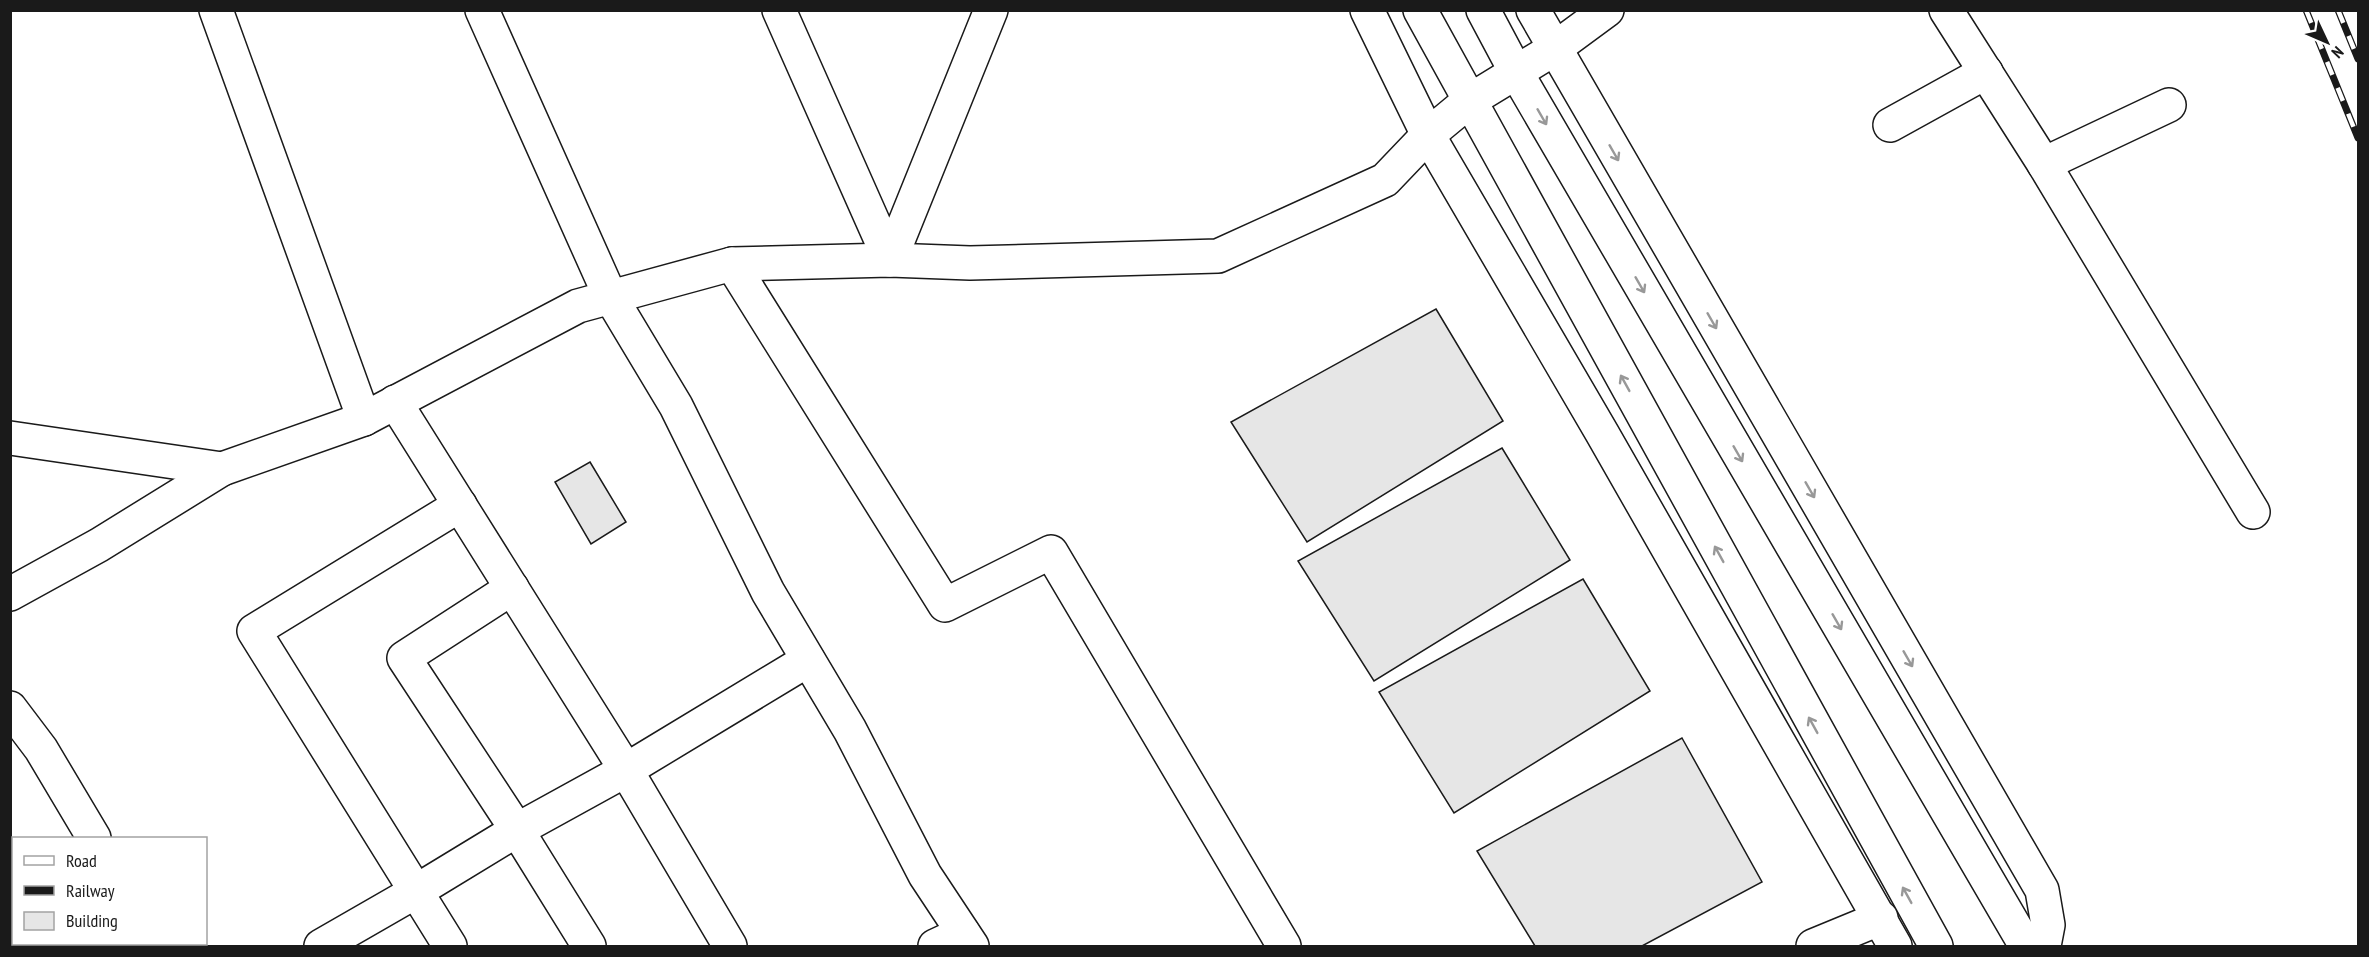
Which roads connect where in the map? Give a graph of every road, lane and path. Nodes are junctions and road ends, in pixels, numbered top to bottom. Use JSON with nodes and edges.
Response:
{"nodes":[{"id":1,"x":216,"y":10,"type":"edge"},
{"id":2,"x":482,"y":10,"type":"edge"},
{"id":3,"x":779,"y":10,"type":"edge"},
{"id":4,"x":991,"y":10,"type":"edge"},
{"id":5,"x":1367,"y":10,"type":"edge"},
{"id":6,"x":1420,"y":10,"type":"edge"},
{"id":7,"x":1483,"y":10,"type":"edge"},
{"id":8,"x":1533,"y":10,"type":"edge"},
{"id":9,"x":1607,"y":10,"type":"edge"},
{"id":10,"x":1946,"y":10,"type":"edge"},
{"id":11,"x":1554,"y":49,"type":"junction"},
{"id":12,"x":1516,"y":72,"type":"junction"},
{"id":13,"x":1986,"y":72,"type":"junction"},
{"id":14,"x":1469,"y":102,"type":"junction"},
{"id":15,"x":2169,"y":105,"type":"dead end"},
{"id":16,"x":1890,"y":125,"type":"dead end"},
{"id":17,"x":1428,"y":135,"type":"junction"},
{"id":18,"x":2044,"y":164,"type":"junction"},
{"id":19,"x":890,"y":260,"type":"junction"},
{"id":20,"x":732,"y":264,"type":"junction"},
{"id":21,"x":610,"y":297,"type":"junction"},
{"id":22,"x":395,"y":402,"type":"junction"},
{"id":23,"x":364,"y":419,"type":"junction"},
{"id":24,"x":10,"y":438,"type":"edge"},
{"id":25,"x":222,"y":469,"type":"junction"},
{"id":26,"x":460,"y":505,"type":"junction"},
{"id":27,"x":2253,"y":512,"type":"dead end"},
{"id":28,"x":512,"y":588,"type":"junction"},
{"id":29,"x":10,"y":594,"type":"edge"},
{"id":30,"x":808,"y":660,"type":"junction"},
{"id":31,"x":10,"y":708,"type":"edge"},
{"id":32,"x":626,"y":770,"type":"junction"},
{"id":33,"x":517,"y":830,"type":"junction"},
{"id":34,"x":93,"y":837,"type":"edge"},
{"id":35,"x":415,"y":892,"type":"junction"},
{"id":36,"x":1888,"y":932,"type":"edge"},
{"id":37,"x":957,"y":942,"type":"edge"},
{"id":38,"x":321,"y":946,"type":"edge"},
{"id":39,"x":450,"y":946,"type":"edge"},
{"id":40,"x":589,"y":946,"type":"edge"},
{"id":41,"x":730,"y":946,"type":"edge"},
{"id":42,"x":1284,"y":946,"type":"edge"},
{"id":43,"x":1813,"y":946,"type":"edge"},
{"id":44,"x":1936,"y":946,"type":"edge"},
{"id":45,"x":2026,"y":946,"type":"edge"},
{"id":46,"x":2044,"y":946,"type":"edge"}],
"edges":[{"from":1,"to":23,"type":"main road"},
{"from":2,"to":21,"type":"main road"},
{"from":3,"to":19,"type":"main road"},
{"from":4,"to":19,"type":"main road"},
{"from":5,"to":17,"type":"main road"},
{"from":6,"to":14,"type":"main road"},
{"from":7,"to":12,"type":"main road"},
{"from":8,"to":11,"type":"main road"},
{"from":9,"to":11,"type":"main road"},
{"from":10,"to":13,"type":"main road"},
{"from":11,"to":12,"type":"main road"},
{"from":11,"to":46,"type":"main road","one_way":true},
{"from":12,"to":14,"type":"main road"},
{"from":12,"to":45,"type":"main road","one_way":true},
{"from":13,"to":16,"type":"main road"},
{"from":13,"to":18,"type":"main road"},
{"from":14,"to":17,"type":"main road"},
{"from":44,"to":14,"type":"main road","one_way":true},
{"from":15,"to":18,"type":"main road"},
{"from":17,"to":19,"type":"main road"},
{"from":17,"to":36,"type":"main road"},
{"from":18,"to":27,"type":"main road"},
{"from":19,"to":20,"type":"main road"},
{"from":20,"to":21,"type":"main road"},
{"from":20,"to":42,"type":"main road"},
{"from":21,"to":22,"type":"main road"},
{"from":21,"to":30,"type":"main road"},
{"from":22,"to":23,"type":"main road"},
{"from":22,"to":26,"type":"main road"},
{"from":23,"to":25,"type":"main road"},
{"from":24,"to":25,"type":"main road"},
{"from":25,"to":29,"type":"main road"},
{"from":26,"to":28,"type":"main road"},
{"from":26,"to":35,"type":"main road"},
{"from":28,"to":32,"type":"main road"},
{"from":28,"to":33,"type":"main road"},
{"from":30,"to":32,"type":"main road"},
{"from":30,"to":37,"type":"main road"},
{"from":31,"to":34,"type":"main road"},
{"from":32,"to":33,"type":"main road"},
{"from":32,"to":41,"type":"main road"},
{"from":33,"to":35,"type":"main road"},
{"from":33,"to":40,"type":"main road"},
{"from":35,"to":38,"type":"main road"},
{"from":35,"to":39,"type":"main road"},
{"from":36,"to":43,"type":"main road"}]}
